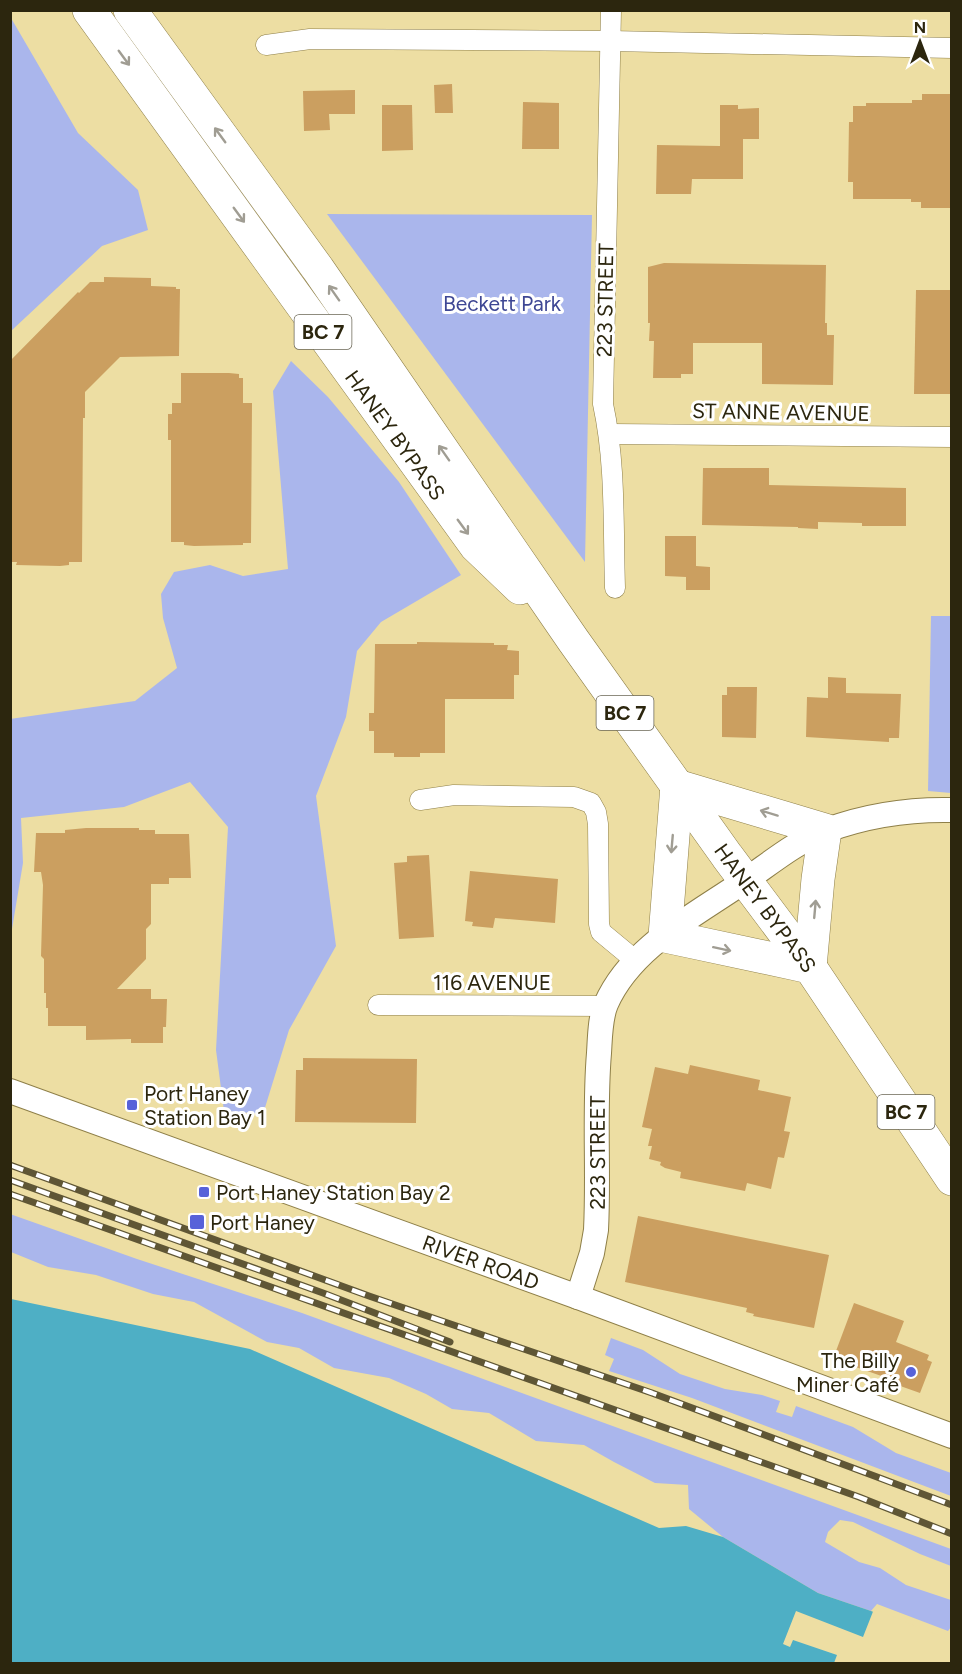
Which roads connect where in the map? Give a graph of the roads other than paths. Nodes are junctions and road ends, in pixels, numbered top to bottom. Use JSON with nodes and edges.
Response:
{"nodes":[{"id":1,"x":89,"y":10,"type":"edge"},
{"id":2,"x":130,"y":10,"type":"edge"},
{"id":3,"x":611,"y":10,"type":"edge"},
{"id":4,"x":611,"y":41,"type":"junction"},
{"id":5,"x":266,"y":45,"type":"dead end"},
{"id":6,"x":951,"y":48,"type":"edge"},
{"id":7,"x":610,"y":434,"type":"junction"},
{"id":8,"x":951,"y":437,"type":"edge"},
{"id":9,"x":615,"y":588,"type":"dead end"},
{"id":10,"x":573,"y":640,"type":"junction"},
{"id":11,"x":677,"y":786,"type":"junction"},
{"id":12,"x":420,"y":800,"type":"dead end"},
{"id":13,"x":951,"y":810,"type":"edge"},
{"id":14,"x":825,"y":830,"type":"junction"},
{"id":15,"x":745,"y":881,"type":"junction"},
{"id":16,"x":664,"y":936,"type":"junction"},
{"id":17,"x":636,"y":961,"type":"junction"},
{"id":18,"x":810,"y":968,"type":"junction"},
{"id":19,"x":378,"y":1005,"type":"dead end"},
{"id":20,"x":606,"y":1006,"type":"junction"},
{"id":21,"x":10,"y":1091,"type":"edge"},
{"id":22,"x":951,"y":1179,"type":"edge"},
{"id":23,"x":578,"y":1297,"type":"junction"},
{"id":24,"x":951,"y":1436,"type":"edge"}],
"edges":[{"from":1,"to":10,"type":"highway","name":"HANEY BYPASS","number":"BC 7","one_way":true},
{"from":10,"to":2,"type":"highway","name":"HANEY BYPASS","number":"BC 7","one_way":true},
{"from":3,"to":4,"type":"street","name":"223 STREET"},
{"from":4,"to":5,"type":"street"},
{"from":4,"to":6,"type":"street"},
{"from":4,"to":7,"type":"street","name":"223 STREET"},
{"from":7,"to":8,"type":"street","name":"ST ANNE AVENUE"},
{"from":7,"to":9,"type":"street","name":"223 STREET"},
{"from":10,"to":11,"type":"highway","name":"HANEY BYPASS","number":"BC 7"},
{"from":14,"to":11,"type":"highway","one_way":true},
{"from":11,"to":15,"type":"highway","name":"HANEY BYPASS","number":"BC 7"},
{"from":11,"to":16,"type":"highway","one_way":true},
{"from":12,"to":17,"type":"street"},
{"from":13,"to":14,"type":"street"},
{"from":14,"to":15,"type":"street"},
{"from":18,"to":14,"type":"highway","one_way":true},
{"from":15,"to":16,"type":"street"},
{"from":15,"to":18,"type":"highway","name":"HANEY BYPASS","number":"BC 7"},
{"from":16,"to":17,"type":"street"},
{"from":16,"to":18,"type":"highway","one_way":true},
{"from":17,"to":20,"type":"street"},
{"from":18,"to":22,"type":"highway","name":"HANEY BYPASS","number":"BC 7"},
{"from":19,"to":20,"type":"street","name":"116 AVENUE"},
{"from":20,"to":23,"type":"street","name":"223 STREET"},
{"from":21,"to":23,"type":"street","name":"RIVER ROAD"},
{"from":23,"to":24,"type":"street","name":"RIVER ROAD"}]}
